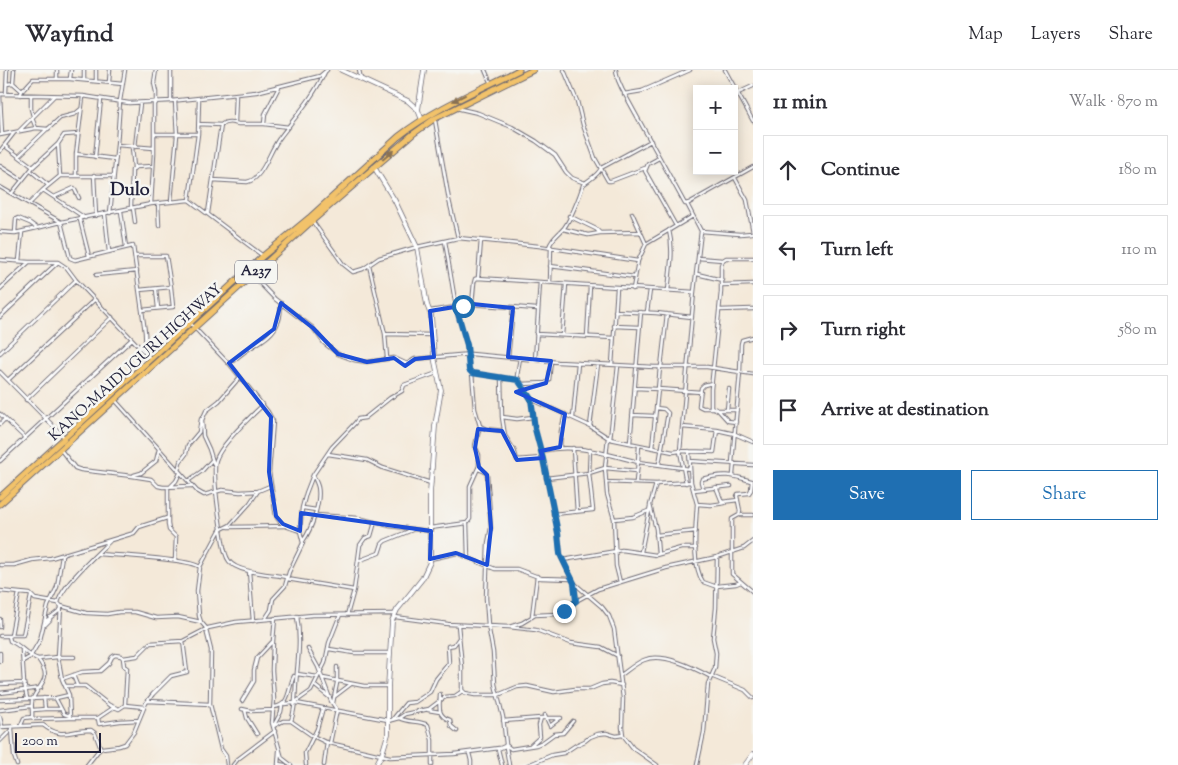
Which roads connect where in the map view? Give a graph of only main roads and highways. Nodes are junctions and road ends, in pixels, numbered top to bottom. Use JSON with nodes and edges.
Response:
{"nodes":[{"id":1,"x":518,"y":70,"type":"edge"},
{"id":2,"x":533,"y":70,"type":"edge"},
{"id":3,"x":0,"y":497,"type":"edge"},
{"id":4,"x":0,"y":504,"type":"edge"}],
"edges":[{"from":1,"to":3,"type":"highway","name":"KANO-MAIDUGURI HIGHWAY","number":"A237","one_way":true},
{"from":4,"to":2,"type":"highway","name":"KANO-MAIDUGURI HIGHWAY","number":"A237","one_way":true}]}
